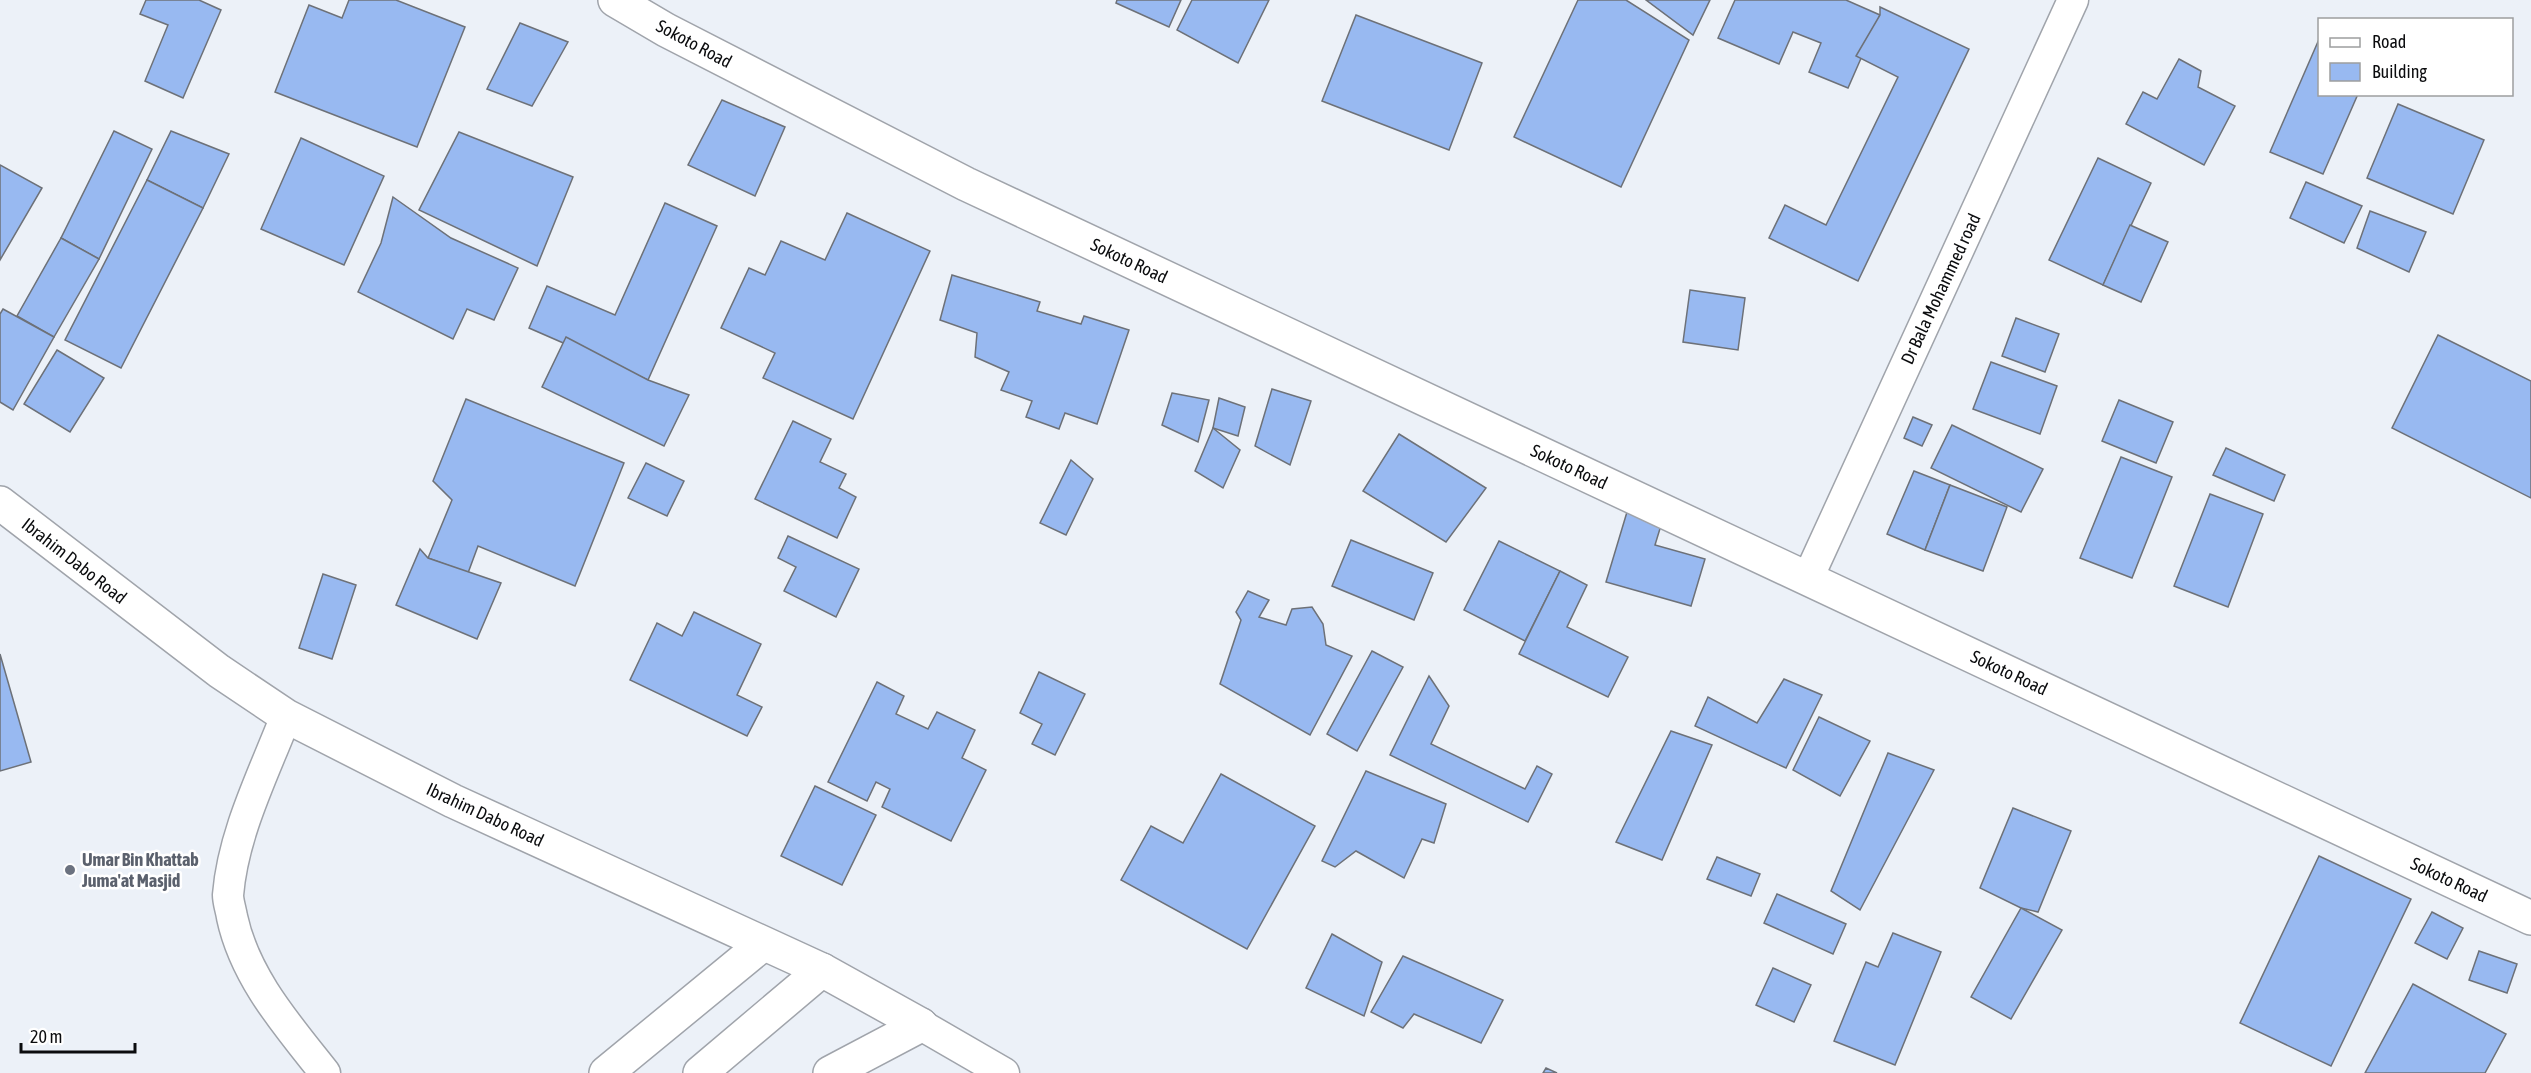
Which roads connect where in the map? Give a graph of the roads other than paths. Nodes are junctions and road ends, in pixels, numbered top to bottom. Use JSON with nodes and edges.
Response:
{"nodes":[{"id":1,"x":615,"y":0,"type":"edge"},
{"id":2,"x":2073,"y":0,"type":"edge"},
{"id":3,"x":0,"y":503,"type":"edge"},
{"id":4,"x":1808,"y":578,"type":"junction"},
{"id":5,"x":286,"y":716,"type":"junction"},
{"id":6,"x":2531,"y":918,"type":"edge"},
{"id":7,"x":764,"y":944,"type":"junction"},
{"id":8,"x":822,"y":970,"type":"junction"},
{"id":9,"x":921,"y":1025,"type":"junction"},
{"id":10,"x":326,"y":1073,"type":"edge"},
{"id":11,"x":606,"y":1073,"type":"edge"},
{"id":12,"x":700,"y":1073,"type":"edge"},
{"id":13,"x":830,"y":1073,"type":"edge"},
{"id":14,"x":1004,"y":1073,"type":"edge"}],
"edges":[{"from":1,"to":4,"type":"street","name":"Sokoto Road"},
{"from":2,"to":4,"type":"street","name":"Dr Bala Mohammed road"},
{"from":3,"to":5,"type":"street","name":"Ibrahim Dabo Road"},
{"from":4,"to":6,"type":"street","name":"Sokoto Road"},
{"from":5,"to":7,"type":"street","name":"Ibrahim Dabo Road"},
{"from":5,"to":10,"type":"street"},
{"from":7,"to":8,"type":"street","name":"Ibrahim Dabo Road"},
{"from":7,"to":11,"type":"street"},
{"from":8,"to":9,"type":"street","name":"Ibrahim Dabo Road"},
{"from":8,"to":12,"type":"street"},
{"from":9,"to":13,"type":"street"},
{"from":9,"to":14,"type":"street","name":"Ibrahim Dabo Road"}]}
